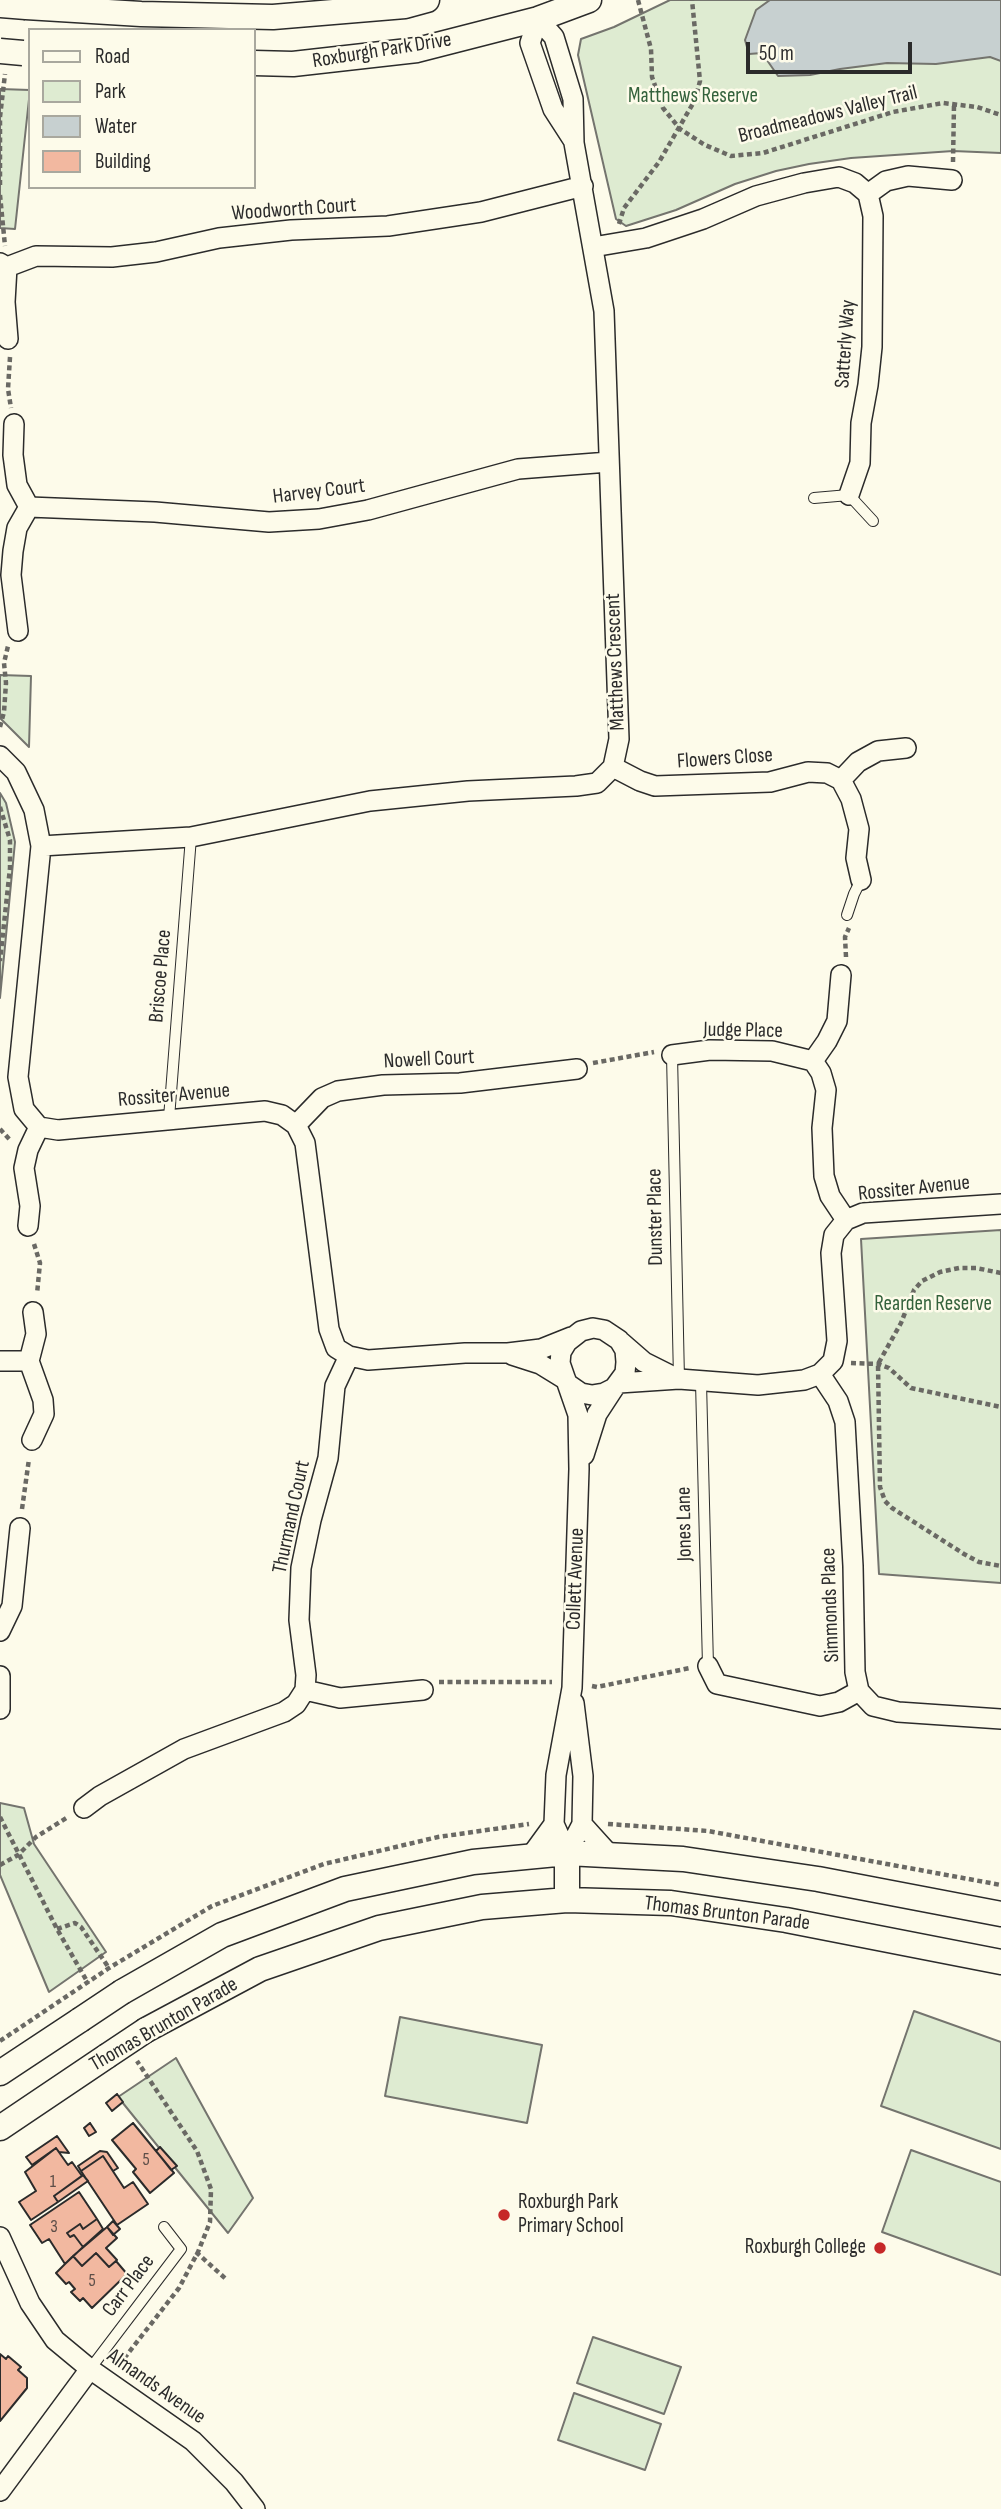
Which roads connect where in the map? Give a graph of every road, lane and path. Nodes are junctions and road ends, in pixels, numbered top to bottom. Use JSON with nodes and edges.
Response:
{"nodes":[{"id":1,"x":427,"y":0,"type":"edge"},
{"id":2,"x":589,"y":0,"type":"edge"},
{"id":3,"x":638,"y":0,"type":"edge"},
{"id":4,"x":692,"y":0,"type":"edge"},
{"id":5,"x":0,"y":5,"type":"edge"},
{"id":6,"x":541,"y":19,"type":"edge"},
{"id":7,"x":506,"y":27,"type":"junction"},
{"id":8,"x":530,"y":43,"type":"junction"},
{"id":9,"x":15,"y":56,"type":"edge"},
{"id":10,"x":256,"y":63,"type":"edge"},
{"id":11,"x":954,"y":105,"type":"junction"},
{"id":12,"x":1001,"y":115,"type":"edge"},
{"id":13,"x":680,"y":129,"type":"junction"},
{"id":14,"x":574,"y":143,"type":"junction"},
{"id":15,"x":952,"y":180,"type":"joint"},
{"id":16,"x":0,"y":185,"type":"edge"},
{"id":17,"x":583,"y":186,"type":"junction"},
{"id":18,"x":868,"y":194,"type":"junction"},
{"id":19,"x":0,"y":195,"type":"edge"},
{"id":20,"x":616,"y":243,"type":"junction"},
{"id":21,"x":593,"y":247,"type":"junction"},
{"id":22,"x":4,"y":265,"type":"edge"},
{"id":23,"x":8,"y":339,"type":"joint"},
{"id":24,"x":14,"y":424,"type":"joint"},
{"id":25,"x":609,"y":462,"type":"junction"},
{"id":26,"x":849,"y":495,"type":"junction"},
{"id":27,"x":814,"y":498,"type":"dead end"},
{"id":28,"x":29,"y":507,"type":"junction"},
{"id":29,"x":873,"y":521,"type":"dead end"},
{"id":30,"x":18,"y":631,"type":"joint"},
{"id":31,"x":0,"y":727,"type":"edge"},
{"id":32,"x":906,"y":748,"type":"dead end"},
{"id":33,"x":0,"y":756,"type":"edge"},
{"id":34,"x":613,"y":767,"type":"junction"},
{"id":35,"x":841,"y":780,"type":"junction"},
{"id":36,"x":0,"y":807,"type":"edge"},
{"id":37,"x":191,"y":837,"type":"junction"},
{"id":38,"x":41,"y":846,"type":"junction"},
{"id":39,"x":861,"y":880,"type":"joint"},
{"id":40,"x":848,"y":915,"type":"joint"},
{"id":41,"x":0,"y":961,"type":"edge"},
{"id":42,"x":841,"y":975,"type":"joint"},
{"id":43,"x":672,"y":1055,"type":"junction"},
{"id":44,"x":813,"y":1061,"type":"junction"},
{"id":45,"x":576,"y":1069,"type":"joint"},
{"id":46,"x":169,"y":1118,"type":"junction"},
{"id":47,"x":296,"y":1125,"type":"junction"},
{"id":48,"x":39,"y":1127,"type":"junction"},
{"id":49,"x":1001,"y":1204,"type":"edge"},
{"id":50,"x":846,"y":1220,"type":"junction"},
{"id":51,"x":28,"y":1226,"type":"joint"},
{"id":52,"x":1001,"y":1273,"type":"edge"},
{"id":53,"x":33,"y":1311,"type":"joint"},
{"id":54,"x":571,"y":1337,"type":"junction"},
{"id":55,"x":619,"y":1340,"type":"junction"},
{"id":56,"x":508,"y":1353,"type":"junction"},
{"id":57,"x":349,"y":1356,"type":"junction"},
{"id":58,"x":0,"y":1361,"type":"edge"},
{"id":59,"x":29,"y":1361,"type":"junction"},
{"id":60,"x":878,"y":1364,"type":"junction"},
{"id":61,"x":826,"y":1367,"type":"junction"},
{"id":62,"x":678,"y":1379,"type":"junction"},
{"id":63,"x":701,"y":1381,"type":"junction"},
{"id":64,"x":567,"y":1382,"type":"junction"},
{"id":65,"x":616,"y":1386,"type":"junction"},
{"id":66,"x":1001,"y":1407,"type":"edge"},
{"id":67,"x":32,"y":1440,"type":"joint"},
{"id":68,"x":579,"y":1469,"type":"junction"},
{"id":69,"x":20,"y":1528,"type":"joint"},
{"id":70,"x":1001,"y":1566,"type":"edge"},
{"id":71,"x":0,"y":1631,"type":"edge"},
{"id":72,"x":708,"y":1666,"type":"joint"},
{"id":73,"x":0,"y":1676,"type":"edge"},
{"id":74,"x":572,"y":1688,"type":"junction"},
{"id":75,"x":304,"y":1690,"type":"junction"},
{"id":76,"x":423,"y":1690,"type":"dead end"},
{"id":77,"x":859,"y":1691,"type":"junction"},
{"id":78,"x":0,"y":1709,"type":"edge"},
{"id":79,"x":1001,"y":1719,"type":"edge"},
{"id":80,"x":84,"y":1808,"type":"joint"},
{"id":81,"x":0,"y":1817,"type":"edge"},
{"id":82,"x":554,"y":1824,"type":"junction"},
{"id":83,"x":582,"y":1824,"type":"junction"},
{"id":84,"x":567,"y":1853,"type":"junction"},
{"id":85,"x":18,"y":1855,"type":"junction"},
{"id":86,"x":610,"y":1855,"type":"junction"},
{"id":87,"x":530,"y":1857,"type":"junction"},
{"id":88,"x":0,"y":1865,"type":"edge"},
{"id":89,"x":567,"y":1900,"type":"junction"},
{"id":90,"x":1001,"y":1914,"type":"edge"},
{"id":91,"x":57,"y":1930,"type":"junction"},
{"id":92,"x":1001,"y":1962,"type":"edge"},
{"id":93,"x":109,"y":1968,"type":"dead end"},
{"id":94,"x":94,"y":1992,"type":"dead end"},
{"id":95,"x":133,"y":2055,"type":"dead end"},
{"id":96,"x":0,"y":2073,"type":"edge"},
{"id":97,"x":0,"y":2128,"type":"edge"},
{"id":98,"x":164,"y":2227,"type":"dead end"},
{"id":99,"x":0,"y":2237,"type":"edge"},
{"id":100,"x":181,"y":2249,"type":"junction"},
{"id":101,"x":198,"y":2252,"type":"junction"},
{"id":102,"x":0,"y":2273,"type":"edge"},
{"id":103,"x":227,"y":2280,"type":"dead end"},
{"id":104,"x":30,"y":2303,"type":"junction"},
{"id":105,"x":90,"y":2369,"type":"junction"},
{"id":106,"x":108,"y":2380,"type":"junction"},
{"id":107,"x":0,"y":2491,"type":"edge"},
{"id":108,"x":255,"y":2509,"type":"edge"}],
"edges":[{"from":1,"to":5,"type":"street","name":"Roxburgh Park Drive","bridge":true},
{"from":2,"to":6,"type":"street","name":"Roxburgh Park Drive"},
{"from":3,"to":13,"type":"path","name":"Broadmeadows Valley Trail"},
{"from":4,"to":13,"type":"path"},
{"from":6,"to":7,"type":"street","name":"Roxburgh Park Drive"},
{"from":6,"to":8,"type":"street"},
{"from":6,"to":14,"type":"street","name":"Matthews Crescent"},
{"from":7,"to":8,"type":"street"},
{"from":7,"to":10,"type":"street","name":"Roxburgh Park Drive"},
{"from":8,"to":14,"type":"street","name":"Matthews Crescent"},
{"from":9,"to":16,"type":"path"},
{"from":11,"to":12,"type":"path","name":"Broadmeadows Valley Trail"},
{"from":11,"to":13,"type":"path","name":"Broadmeadows Valley Trail"},
{"from":11,"to":15,"type":"path"},
{"from":13,"to":20,"type":"path"},
{"from":14,"to":17,"type":"street","name":"Matthews Crescent"},
{"from":15,"to":18,"type":"street"},
{"from":17,"to":21,"type":"street","name":"Matthews Crescent"},
{"from":17,"to":22,"type":"street","name":"Woodworth Court"},
{"from":18,"to":20,"type":"street"},
{"from":18,"to":26,"type":"street","name":"Satterly Way"},
{"from":19,"to":22,"type":"path"},
{"from":20,"to":21,"type":"street"},
{"from":21,"to":25,"type":"street","name":"Matthews Crescent"},
{"from":22,"to":23,"type":"street"},
{"from":23,"to":24,"type":"path"},
{"from":24,"to":28,"type":"street"},
{"from":25,"to":28,"type":"street","name":"Harvey Court"},
{"from":25,"to":34,"type":"street","name":"Matthews Crescent"},
{"from":26,"to":27,"type":"lane"},
{"from":26,"to":29,"type":"lane"},
{"from":28,"to":30,"type":"street"},
{"from":30,"to":31,"type":"path"},
{"from":32,"to":35,"type":"street"},
{"from":33,"to":38,"type":"street"},
{"from":34,"to":35,"type":"street","name":"Flowers Close"},
{"from":34,"to":37,"type":"street"},
{"from":35,"to":39,"type":"street"},
{"from":36,"to":41,"type":"path"},
{"from":37,"to":38,"type":"street"},
{"from":37,"to":46,"type":"lane","name":"Briscoe Place"},
{"from":38,"to":48,"type":"street"},
{"from":39,"to":40,"type":"lane"},
{"from":40,"to":42,"type":"path"},
{"from":42,"to":44,"type":"street"},
{"from":43,"to":44,"type":"street","name":"Judge Place"},
{"from":43,"to":45,"type":"path"},
{"from":43,"to":62,"type":"lane","name":"Dunster Place"},
{"from":44,"to":50,"type":"street"},
{"from":45,"to":47,"type":"street","name":"Nowell Court"},
{"from":46,"to":47,"type":"street","name":"Rossiter Avenue"},
{"from":46,"to":48,"type":"street","name":"Rossiter Avenue"},
{"from":47,"to":57,"type":"street"},
{"from":48,"to":51,"type":"street"},
{"from":49,"to":50,"type":"street","name":"Rossiter Avenue"},
{"from":50,"to":61,"type":"street","name":"Rossiter Avenue"},
{"from":51,"to":53,"type":"path"},
{"from":52,"to":60,"type":"path"},
{"from":53,"to":59,"type":"street"},
{"from":54,"to":55,"type":"street"},
{"from":54,"to":56,"type":"street"},
{"from":54,"to":64,"type":"street"},
{"from":55,"to":62,"type":"street"},
{"from":55,"to":65,"type":"street"},
{"from":56,"to":57,"type":"street"},
{"from":56,"to":64,"type":"street"},
{"from":57,"to":75,"type":"street","name":"Thurmand Court"},
{"from":58,"to":59,"type":"street"},
{"from":59,"to":67,"type":"street"},
{"from":60,"to":61,"type":"path"},
{"from":60,"to":66,"type":"path"},
{"from":60,"to":70,"type":"path"},
{"from":61,"to":63,"type":"street"},
{"from":61,"to":77,"type":"street","name":"Simmonds Place"},
{"from":62,"to":63,"type":"street"},
{"from":62,"to":65,"type":"street"},
{"from":63,"to":72,"type":"lane","name":"Jones Lane"},
{"from":64,"to":65,"type":"street"},
{"from":64,"to":68,"type":"street","name":"Collett Avenue"},
{"from":65,"to":68,"type":"street","name":"Collett Avenue"},
{"from":67,"to":69,"type":"path"},
{"from":68,"to":74,"type":"street","name":"Collett Avenue"},
{"from":69,"to":71,"type":"street"},
{"from":72,"to":77,"type":"street"},
{"from":73,"to":78,"type":"street"},
{"from":74,"to":82,"type":"street","name":"Collett Avenue"},
{"from":74,"to":83,"type":"street","name":"Collett Avenue"},
{"from":75,"to":76,"type":"street"},
{"from":75,"to":80,"type":"street"},
{"from":77,"to":79,"type":"street"},
{"from":80,"to":85,"type":"path"},
{"from":81,"to":85,"type":"path"},
{"from":82,"to":84,"type":"street","name":"Collett Avenue"},
{"from":82,"to":87,"type":"street"},
{"from":83,"to":84,"type":"street","name":"Collett Avenue"},
{"from":83,"to":86,"type":"street"},
{"from":84,"to":86,"type":"street"},
{"from":84,"to":87,"type":"street"},
{"from":84,"to":89,"type":"street","name":"Collett Avenue"},
{"from":85,"to":88,"type":"path"},
{"from":85,"to":91,"type":"path"},
{"from":86,"to":90,"type":"street"},
{"from":87,"to":96,"type":"street","bridge":true},
{"from":89,"to":92,"type":"street","name":"Thomas Brunton Parade"},
{"from":89,"to":97,"type":"street","name":"Thomas Brunton Parade","bridge":true},
{"from":91,"to":93,"type":"path"},
{"from":91,"to":94,"type":"path"},
{"from":95,"to":101,"type":"path"},
{"from":98,"to":100,"type":"lane","name":"Carr Place"},
{"from":99,"to":104,"type":"street","name":"Almands Avenue"},
{"from":100,"to":101,"type":"path"},
{"from":100,"to":105,"type":"lane","name":"Carr Place"},
{"from":101,"to":103,"type":"path"},
{"from":101,"to":106,"type":"path"},
{"from":102,"to":104,"type":"street","name":"Almands Avenue"},
{"from":104,"to":105,"type":"street","name":"Almands Avenue"},
{"from":105,"to":106,"type":"street","name":"Almands Avenue"},
{"from":105,"to":107,"type":"street"},
{"from":106,"to":108,"type":"street","name":"Almands Avenue"}]}
